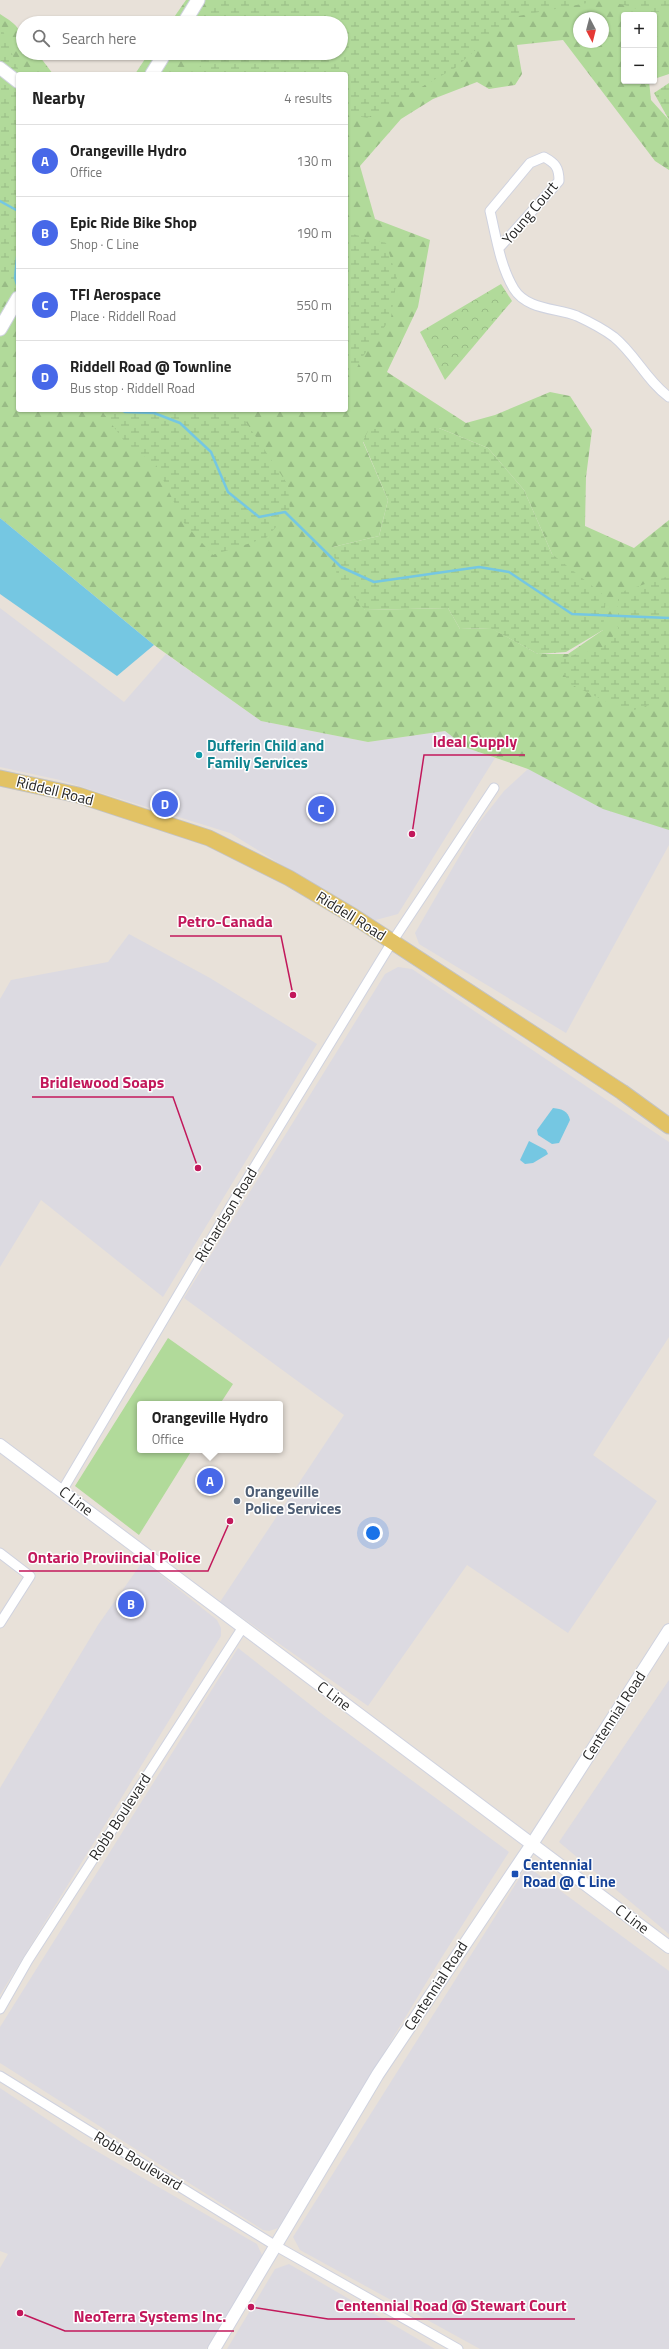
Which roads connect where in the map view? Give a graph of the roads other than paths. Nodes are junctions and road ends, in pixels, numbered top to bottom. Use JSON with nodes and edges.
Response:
{"nodes":[{"id":1,"x":198,"y":0,"type":"edge"},
{"id":2,"x":188,"y":16,"type":"edge"},
{"id":3,"x":161,"y":60,"type":"edge"},
{"id":4,"x":0,"y":68,"type":"edge"},
{"id":5,"x":153,"y":72,"type":"edge"},
{"id":6,"x":16,"y":80,"type":"edge"},
{"id":7,"x":499,"y":248,"type":"junction"},
{"id":8,"x":16,"y":301,"type":"edge"},
{"id":9,"x":0,"y":329,"type":"edge"},
{"id":10,"x":669,"y":397,"type":"edge"},
{"id":11,"x":0,"y":778,"type":"edge"},
{"id":12,"x":494,"y":788,"type":"dead end"},
{"id":13,"x":392,"y":942,"type":"junction"},
{"id":14,"x":669,"y":1126,"type":"edge"},
{"id":15,"x":0,"y":1445,"type":"edge"},
{"id":16,"x":62,"y":1491,"type":"junction"},
{"id":17,"x":0,"y":1553,"type":"edge"},
{"id":18,"x":0,"y":1623,"type":"edge"},
{"id":19,"x":243,"y":1628,"type":"junction"},
{"id":20,"x":669,"y":1630,"type":"edge"},
{"id":21,"x":532,"y":1844,"type":"junction"},
{"id":22,"x":669,"y":1947,"type":"edge"},
{"id":23,"x":0,"y":2009,"type":"edge"},
{"id":24,"x":0,"y":2076,"type":"edge"},
{"id":25,"x":276,"y":2246,"type":"junction"},
{"id":26,"x":214,"y":2349,"type":"edge"},
{"id":27,"x":458,"y":2349,"type":"edge"}],
"edges":[{"from":1,"to":2,"type":"main road"},
{"from":3,"to":5,"type":"main road"},
{"from":4,"to":6,"type":"street"},
{"from":7,"to":7,"type":"street","name":"Young Court"},
{"from":7,"to":10,"type":"street","name":"Young Court"},
{"from":8,"to":9,"type":"main road"},
{"from":11,"to":13,"type":"main road","name":"Riddell Road"},
{"from":12,"to":13,"type":"street","name":"Richardson Road"},
{"from":13,"to":14,"type":"main road","name":"Riddell Road"},
{"from":13,"to":16,"type":"street","name":"Richardson Road"},
{"from":15,"to":16,"type":"street","name":"C Line"},
{"from":16,"to":19,"type":"street","name":"C Line"},
{"from":17,"to":18,"type":"street"},
{"from":19,"to":21,"type":"street","name":"C Line"},
{"from":19,"to":23,"type":"street","name":"Robb Boulevard"},
{"from":20,"to":21,"type":"street","name":"Centennial Road"},
{"from":21,"to":22,"type":"street","name":"C Line"},
{"from":21,"to":25,"type":"street","name":"Centennial Road"},
{"from":24,"to":25,"type":"street","name":"Robb Boulevard"},
{"from":25,"to":26,"type":"street","name":"Centennial Road"},
{"from":25,"to":27,"type":"street","name":"Robb Boulevard"}]}
